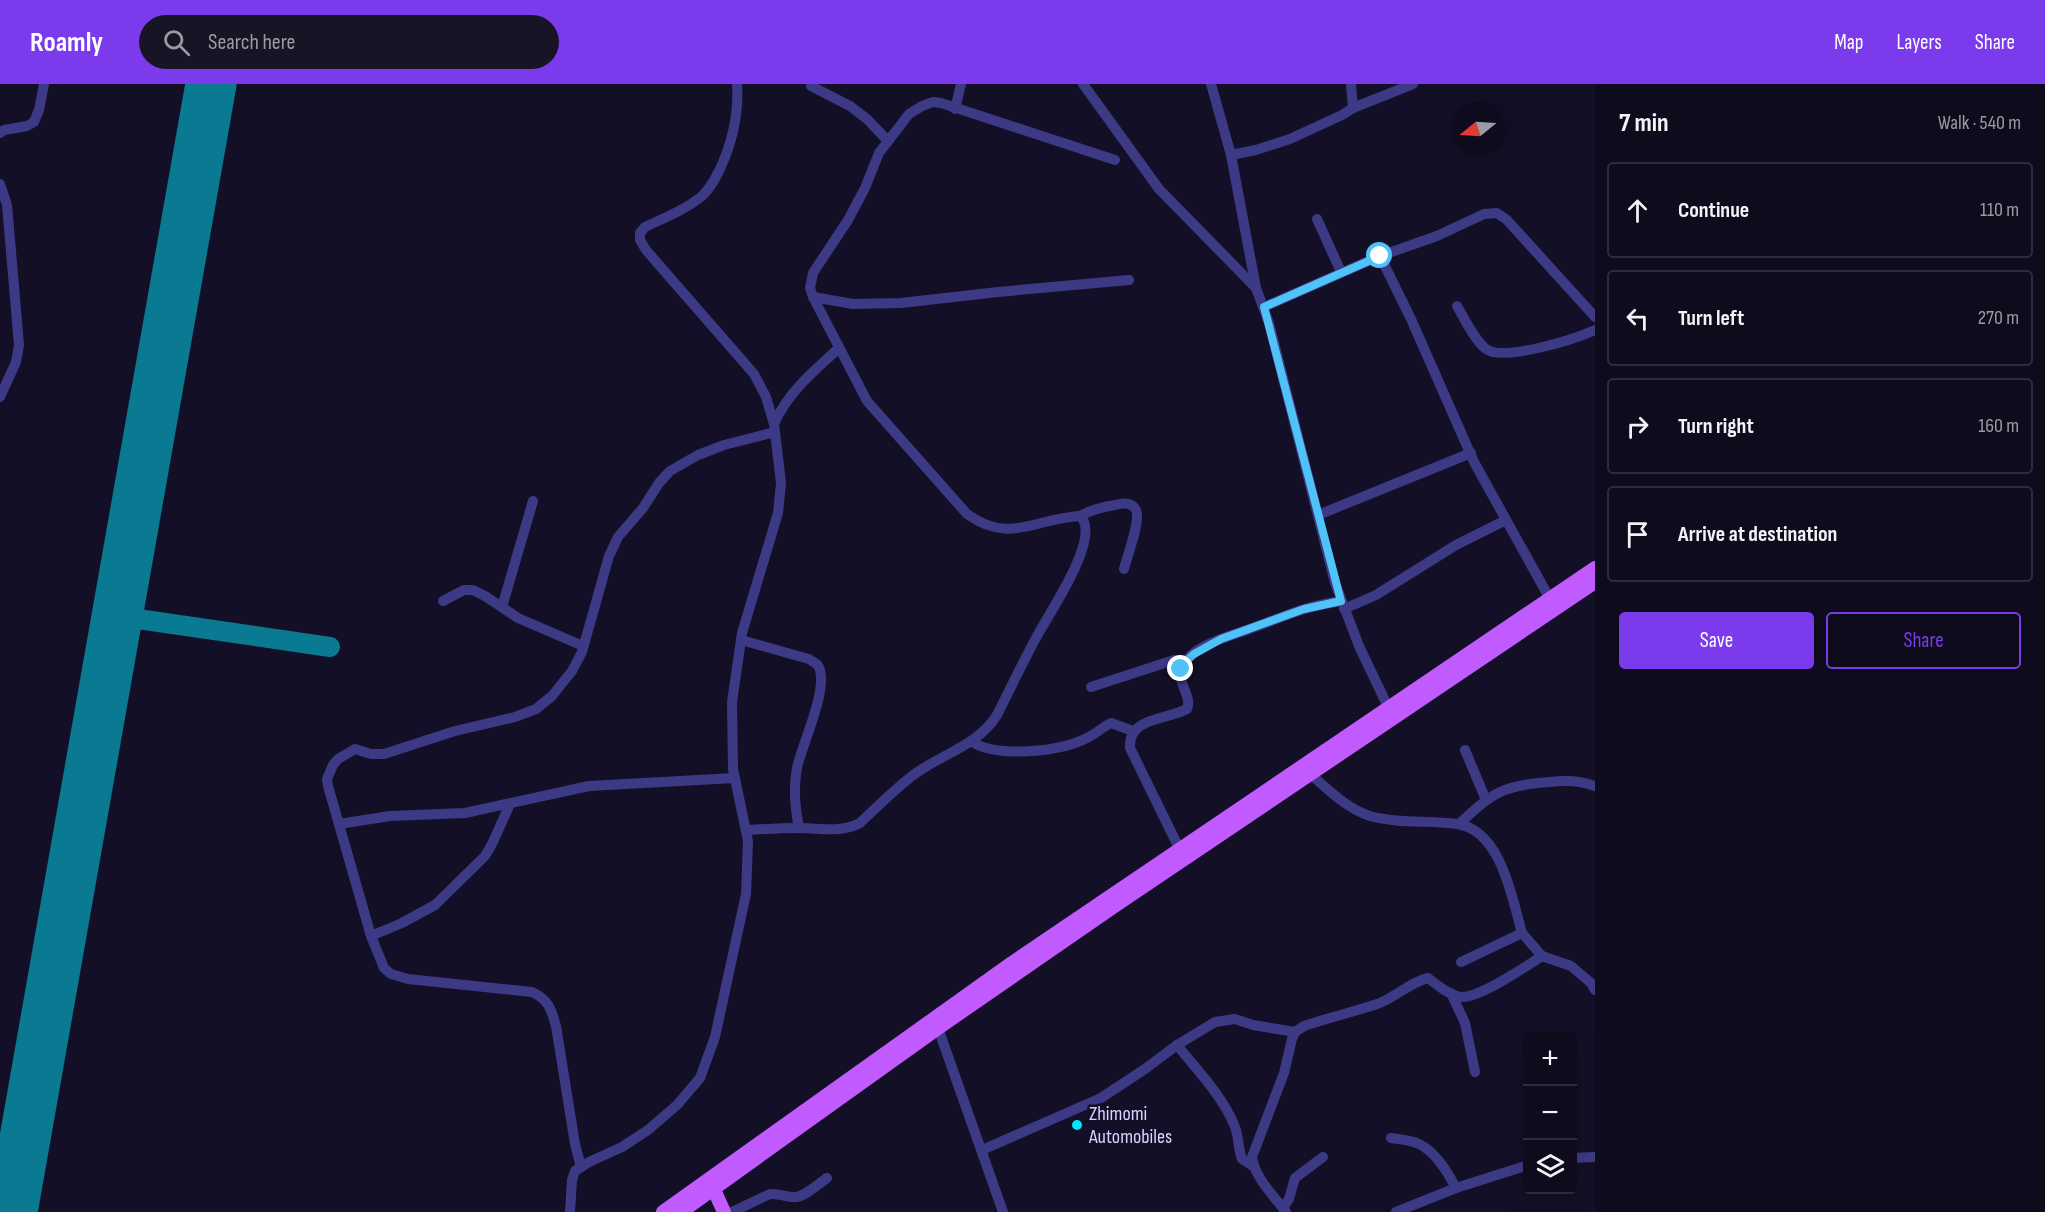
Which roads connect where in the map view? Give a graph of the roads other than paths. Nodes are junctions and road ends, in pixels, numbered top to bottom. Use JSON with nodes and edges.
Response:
{"nodes":[{"id":1,"x":44,"y":84,"type":"edge"},
{"id":2,"x":737,"y":84,"type":"edge"},
{"id":3,"x":961,"y":84,"type":"edge"},
{"id":4,"x":1083,"y":84,"type":"edge"},
{"id":5,"x":1211,"y":84,"type":"edge"},
{"id":6,"x":1351,"y":84,"type":"edge"},
{"id":7,"x":1413,"y":84,"type":"edge"},
{"id":8,"x":811,"y":86,"type":"dead end"},
{"id":9,"x":1353,"y":108,"type":"junction"},
{"id":10,"x":955,"y":109,"type":"junction"},
{"id":11,"x":0,"y":133,"type":"edge"},
{"id":12,"x":888,"y":141,"type":"junction"},
{"id":13,"x":1231,"y":155,"type":"junction"},
{"id":14,"x":1116,"y":160,"type":"dead end"},
{"id":15,"x":0,"y":184,"type":"edge"},
{"id":16,"x":1317,"y":219,"type":"dead end"},
{"id":17,"x":1380,"y":256,"type":"junction"},
{"id":18,"x":1341,"y":272,"type":"junction"},
{"id":19,"x":1129,"y":280,"type":"dead end"},
{"id":20,"x":1256,"y":288,"type":"junction"},
{"id":21,"x":813,"y":297,"type":"junction"},
{"id":22,"x":1457,"y":306,"type":"dead end"},
{"id":23,"x":1264,"y":307,"type":"junction"},
{"id":24,"x":1595,"y":317,"type":"edge"},
{"id":25,"x":1595,"y":330,"type":"edge"},
{"id":26,"x":839,"y":348,"type":"junction"},
{"id":27,"x":0,"y":397,"type":"edge"},
{"id":28,"x":775,"y":428,"type":"junction"},
{"id":29,"x":1471,"y":453,"type":"junction"},
{"id":30,"x":533,"y":501,"type":"dead end"},
{"id":31,"x":1318,"y":515,"type":"junction"},
{"id":32,"x":1080,"y":516,"type":"junction"},
{"id":33,"x":1506,"y":520,"type":"junction"},
{"id":34,"x":1595,"y":568,"type":"edge"},
{"id":35,"x":1124,"y":569,"type":"dead end"},
{"id":36,"x":1595,"y":582,"type":"edge"},
{"id":37,"x":1550,"y":599,"type":"junction"},
{"id":38,"x":443,"y":601,"type":"dead end"},
{"id":39,"x":1342,"y":605,"type":"junction"},
{"id":40,"x":502,"y":608,"type":"junction"},
{"id":41,"x":741,"y":640,"type":"junction"},
{"id":42,"x":583,"y":646,"type":"junction"},
{"id":43,"x":1185,"y":662,"type":"junction"},
{"id":44,"x":1091,"y":687,"type":"dead end"},
{"id":45,"x":1388,"y":707,"type":"junction"},
{"id":46,"x":1133,"y":731,"type":"junction"},
{"id":47,"x":972,"y":742,"type":"junction"},
{"id":48,"x":1465,"y":750,"type":"dead end"},
{"id":49,"x":1310,"y":774,"type":"junction"},
{"id":50,"x":735,"y":778,"type":"junction"},
{"id":51,"x":1595,"y":786,"type":"edge"},
{"id":52,"x":1486,"y":800,"type":"junction"},
{"id":53,"x":510,"y":804,"type":"junction"},
{"id":54,"x":339,"y":824,"type":"junction"},
{"id":55,"x":1459,"y":824,"type":"junction"},
{"id":56,"x":799,"y":828,"type":"junction"},
{"id":57,"x":747,"y":830,"type":"junction"},
{"id":58,"x":1180,"y":850,"type":"junction"},
{"id":59,"x":1522,"y":933,"type":"junction"},
{"id":60,"x":371,"y":936,"type":"junction"},
{"id":61,"x":1542,"y":956,"type":"junction"},
{"id":62,"x":1461,"y":962,"type":"dead end"},
{"id":63,"x":1595,"y":990,"type":"edge"},
{"id":64,"x":1451,"y":993,"type":"junction"},
{"id":65,"x":938,"y":1028,"type":"junction"},
{"id":66,"x":1295,"y":1032,"type":"junction"},
{"id":67,"x":1177,"y":1045,"type":"junction"},
{"id":68,"x":1475,"y":1072,"type":"dead end"},
{"id":69,"x":1391,"y":1138,"type":"dead end"},
{"id":70,"x":982,"y":1150,"type":"junction"},
{"id":71,"x":1323,"y":1157,"type":"dead end"},
{"id":72,"x":1595,"y":1157,"type":"edge"},
{"id":73,"x":1577,"y":1158,"type":"edge"},
{"id":74,"x":1253,"y":1166,"type":"junction"},
{"id":75,"x":581,"y":1167,"type":"junction"},
{"id":76,"x":1523,"y":1167,"type":"edge"},
{"id":77,"x":827,"y":1178,"type":"dead end"},
{"id":78,"x":711,"y":1184,"type":"junction"},
{"id":79,"x":1456,"y":1188,"type":"junction"},
{"id":80,"x":1284,"y":1210,"type":"edge"},
{"id":81,"x":570,"y":1212,"type":"edge"},
{"id":82,"x":663,"y":1212,"type":"edge"},
{"id":83,"x":681,"y":1212,"type":"edge"},
{"id":84,"x":724,"y":1212,"type":"edge"},
{"id":85,"x":732,"y":1212,"type":"edge"},
{"id":86,"x":1003,"y":1212,"type":"edge"},
{"id":87,"x":1396,"y":1212,"type":"edge"}],
"edges":[{"from":1,"to":11,"type":"street"},
{"from":2,"to":28,"type":"street"},
{"from":3,"to":10,"type":"street"},
{"from":4,"to":20,"type":"street"},
{"from":5,"to":13,"type":"street"},
{"from":6,"to":9,"type":"street"},
{"from":7,"to":9,"type":"street"},
{"from":8,"to":12,"type":"street"},
{"from":9,"to":13,"type":"street"},
{"from":10,"to":12,"type":"street"},
{"from":10,"to":14,"type":"street"},
{"from":12,"to":21,"type":"street"},
{"from":13,"to":20,"type":"street"},
{"from":15,"to":27,"type":"street"},
{"from":16,"to":18,"type":"street"},
{"from":17,"to":18,"type":"street"},
{"from":17,"to":24,"type":"street"},
{"from":17,"to":29,"type":"street"},
{"from":18,"to":23,"type":"street"},
{"from":19,"to":21,"type":"street"},
{"from":20,"to":23,"type":"street"},
{"from":21,"to":26,"type":"street"},
{"from":22,"to":25,"type":"street"},
{"from":23,"to":31,"type":"street"},
{"from":26,"to":28,"type":"street"},
{"from":26,"to":32,"type":"street"},
{"from":28,"to":41,"type":"street"},
{"from":28,"to":42,"type":"street"},
{"from":29,"to":31,"type":"street"},
{"from":29,"to":33,"type":"street"},
{"from":30,"to":40,"type":"street"},
{"from":31,"to":39,"type":"street"},
{"from":32,"to":35,"type":"street"},
{"from":32,"to":47,"type":"street"},
{"from":33,"to":37,"type":"street"},
{"from":33,"to":39,"type":"street"},
{"from":34,"to":37,"type":"main road"},
{"from":36,"to":49,"type":"main road"},
{"from":37,"to":45,"type":"main road"},
{"from":38,"to":40,"type":"street"},
{"from":39,"to":43,"type":"street"},
{"from":39,"to":45,"type":"street"},
{"from":40,"to":42,"type":"street"},
{"from":41,"to":50,"type":"street"},
{"from":41,"to":56,"type":"street"},
{"from":42,"to":54,"type":"street"},
{"from":43,"to":44,"type":"street"},
{"from":43,"to":46,"type":"street"},
{"from":45,"to":58,"type":"main road"},
{"from":46,"to":47,"type":"street"},
{"from":46,"to":58,"type":"street"},
{"from":47,"to":56,"type":"street"},
{"from":48,"to":52,"type":"street"},
{"from":49,"to":55,"type":"street"},
{"from":49,"to":65,"type":"main road"},
{"from":50,"to":53,"type":"street"},
{"from":50,"to":57,"type":"street"},
{"from":51,"to":52,"type":"street"},
{"from":52,"to":55,"type":"street"},
{"from":53,"to":54,"type":"street"},
{"from":53,"to":60,"type":"street"},
{"from":54,"to":60,"type":"street"},
{"from":55,"to":59,"type":"street"},
{"from":56,"to":57,"type":"street"},
{"from":57,"to":75,"type":"street"},
{"from":58,"to":78,"type":"main road"},
{"from":59,"to":61,"type":"street"},
{"from":59,"to":62,"type":"street"},
{"from":60,"to":75,"type":"street"},
{"from":61,"to":63,"type":"street"},
{"from":61,"to":64,"type":"street"},
{"from":64,"to":66,"type":"street"},
{"from":64,"to":68,"type":"street"},
{"from":65,"to":70,"type":"street"},
{"from":65,"to":78,"type":"main road"},
{"from":66,"to":67,"type":"street"},
{"from":66,"to":74,"type":"street"},
{"from":67,"to":70,"type":"street"},
{"from":67,"to":74,"type":"street"},
{"from":69,"to":79,"type":"street"},
{"from":70,"to":86,"type":"street"},
{"from":71,"to":80,"type":"street"},
{"from":72,"to":73,"type":"street"},
{"from":74,"to":80,"type":"street"},
{"from":75,"to":81,"type":"street"},
{"from":76,"to":79,"type":"street"},
{"from":77,"to":85,"type":"street"},
{"from":78,"to":82,"type":"main road"},
{"from":78,"to":83,"type":"main road"},
{"from":78,"to":84,"type":"main road"},
{"from":79,"to":87,"type":"street"}]}
